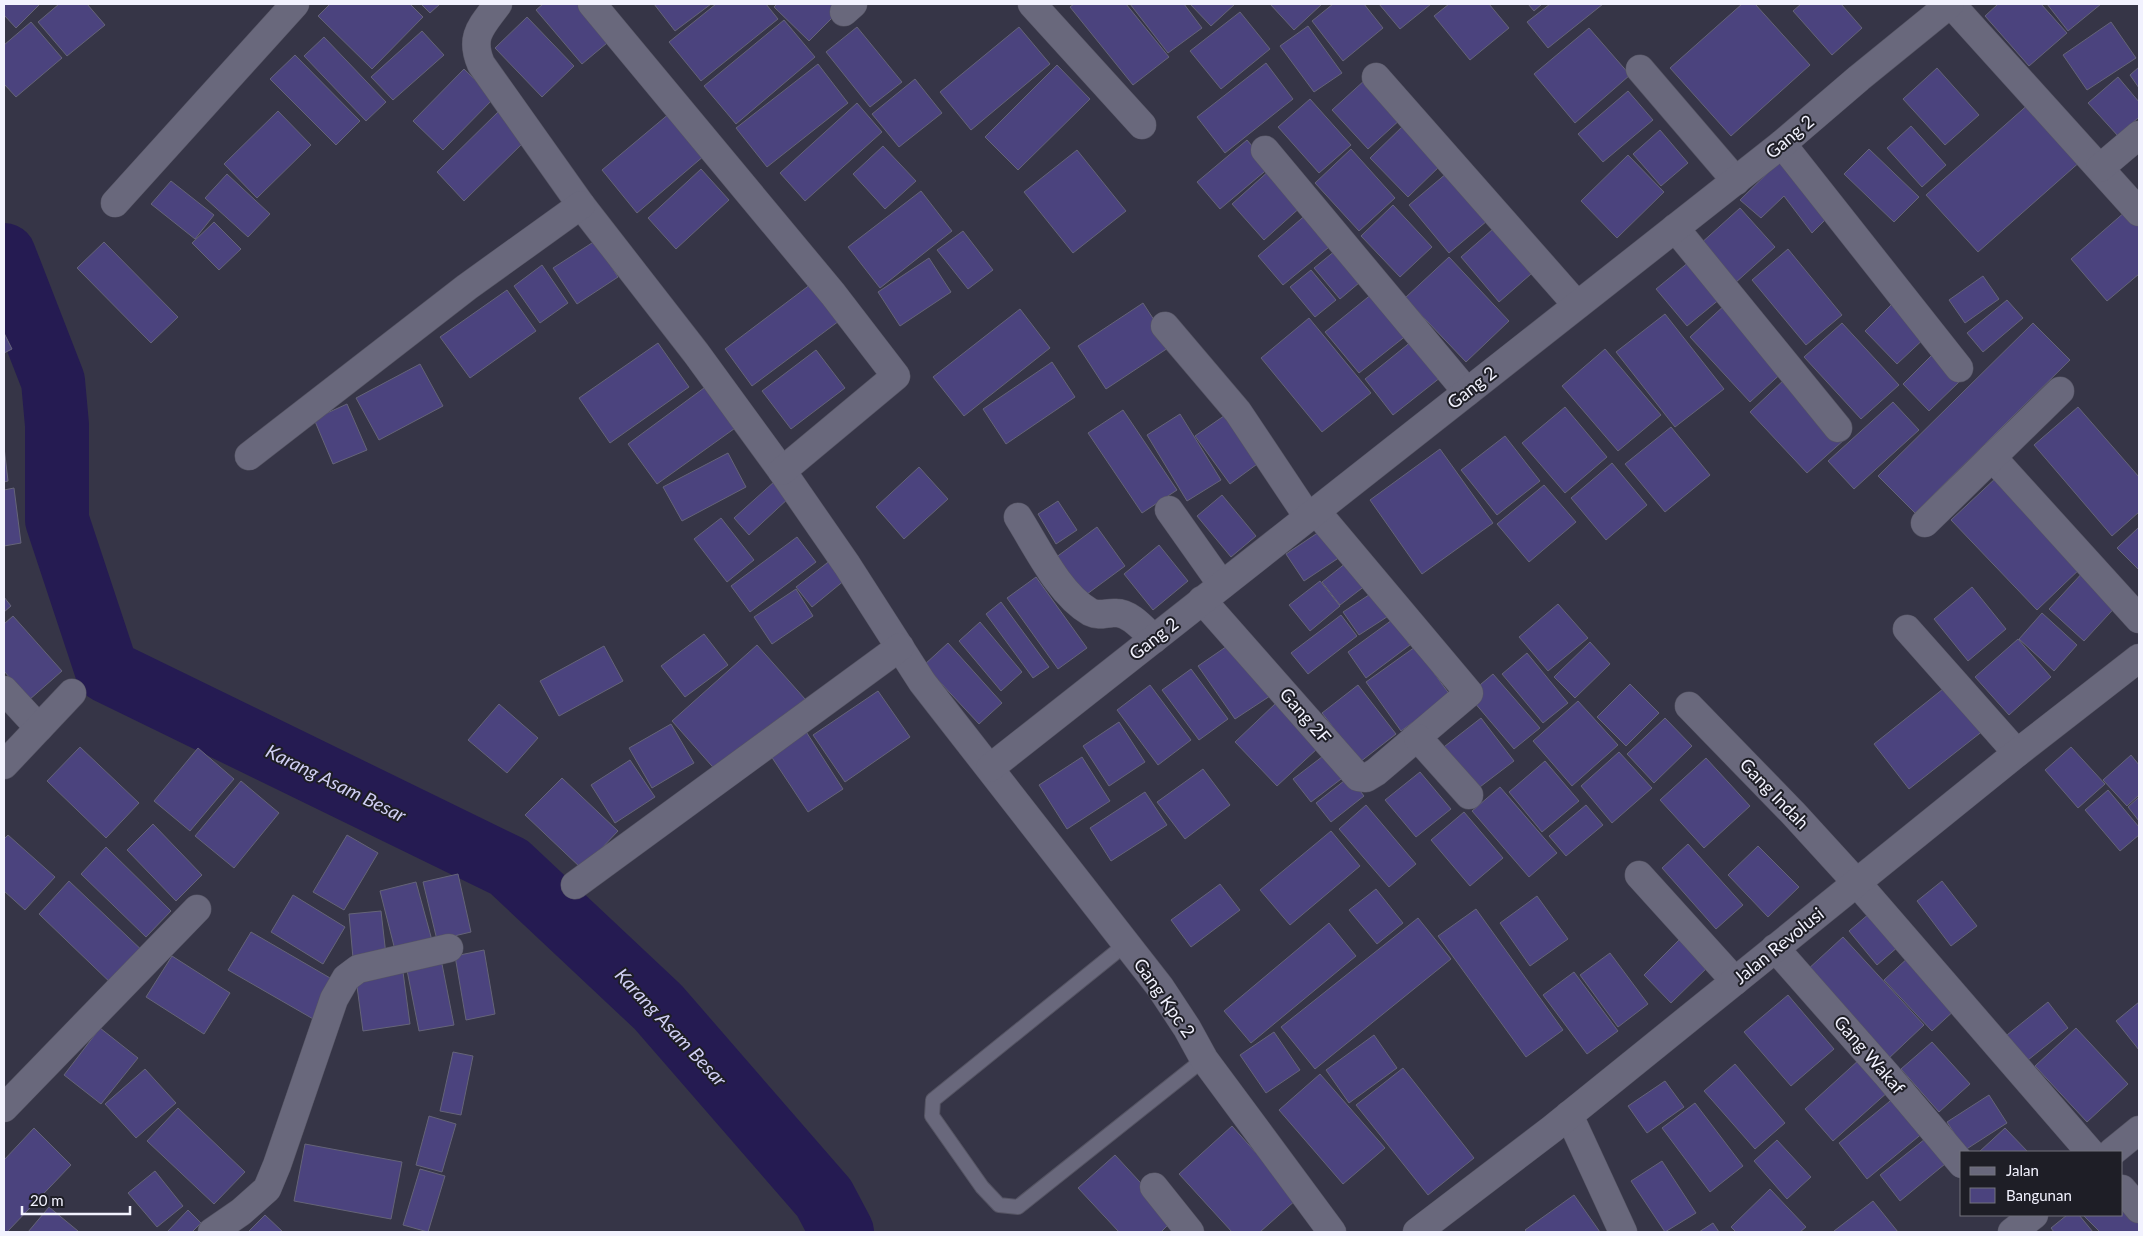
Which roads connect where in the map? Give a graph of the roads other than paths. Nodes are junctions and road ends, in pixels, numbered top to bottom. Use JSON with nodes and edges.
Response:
{"nodes":[{"id":1,"x":498,"y":4,"type":"edge"},
{"id":2,"x":592,"y":4,"type":"edge"},
{"id":3,"x":1032,"y":4,"type":"edge"},
{"id":4,"x":1951,"y":4,"type":"edge"},
{"id":5,"x":284,"y":8,"type":"edge"},
{"id":6,"x":1640,"y":69,"type":"dead end"},
{"id":7,"x":1376,"y":77,"type":"dead end"},
{"id":8,"x":1142,"y":125,"type":"dead end"},
{"id":9,"x":2139,"y":135,"type":"edge"},
{"id":10,"x":1782,"y":144,"type":"junction"},
{"id":11,"x":1265,"y":150,"type":"dead end"},
{"id":12,"x":2100,"y":168,"type":"junction"},
{"id":13,"x":1736,"y":181,"type":"junction"},
{"id":14,"x":115,"y":203,"type":"dead end"},
{"id":15,"x":581,"y":205,"type":"junction"},
{"id":16,"x":2139,"y":212,"type":"edge"},
{"id":17,"x":1675,"y":228,"type":"junction"},
{"id":18,"x":1577,"y":305,"type":"junction"},
{"id":19,"x":1165,"y":326,"type":"dead end"},
{"id":20,"x":1959,"y":368,"type":"dead end"},
{"id":21,"x":2060,"y":391,"type":"dead end"},
{"id":22,"x":1467,"y":392,"type":"junction"},
{"id":23,"x":1838,"y":428,"type":"dead end"},
{"id":24,"x":249,"y":456,"type":"dead end"},
{"id":25,"x":1992,"y":457,"type":"junction"},
{"id":26,"x":782,"y":471,"type":"junction"},
{"id":27,"x":1168,"y":510,"type":"dead end"},
{"id":28,"x":1312,"y":514,"type":"junction"},
{"id":29,"x":1018,"y":517,"type":"dead end"},
{"id":30,"x":1925,"y":523,"type":"dead end"},
{"id":31,"x":1212,"y":593,"type":"junction"},
{"id":32,"x":2139,"y":619,"type":"edge"},
{"id":33,"x":1907,"y":629,"type":"dead end"},
{"id":34,"x":1154,"y":639,"type":"junction"},
{"id":35,"x":900,"y":647,"type":"junction"},
{"id":36,"x":2139,"y":658,"type":"edge"},
{"id":37,"x":4,"y":690,"type":"edge"},
{"id":38,"x":72,"y":693,"type":"dead end"},
{"id":39,"x":1690,"y":706,"type":"dead end"},
{"id":40,"x":39,"y":728,"type":"junction"},
{"id":41,"x":1418,"y":738,"type":"junction"},
{"id":42,"x":2017,"y":753,"type":"junction"},
{"id":43,"x":4,"y":765,"type":"edge"},
{"id":44,"x":990,"y":768,"type":"junction"},
{"id":45,"x":1469,"y":795,"type":"dead end"},
{"id":46,"x":1639,"y":875,"type":"dead end"},
{"id":47,"x":1857,"y":883,"type":"junction"},
{"id":48,"x":575,"y":885,"type":"dead end"},
{"id":49,"x":197,"y":909,"type":"dead end"},
{"id":50,"x":1126,"y":944,"type":"junction"},
{"id":51,"x":448,"y":948,"type":"dead end"},
{"id":52,"x":1775,"y":948,"type":"junction"},
{"id":53,"x":1735,"y":981,"type":"junction"},
{"id":54,"x":1204,"y":1059,"type":"junction"},
{"id":55,"x":4,"y":1108,"type":"edge"},
{"id":56,"x":1569,"y":1115,"type":"junction"},
{"id":57,"x":2139,"y":1130,"type":"edge"},
{"id":58,"x":2089,"y":1151,"type":"edge"},
{"id":59,"x":2113,"y":1151,"type":"edge"},
{"id":60,"x":1960,"y":1162,"type":"edge"},
{"id":61,"x":1154,"y":1187,"type":"dead end"},
{"id":62,"x":2123,"y":1190,"type":"edge"},
{"id":63,"x":2139,"y":1209,"type":"edge"},
{"id":64,"x":212,"y":1232,"type":"edge"},
{"id":65,"x":1190,"y":1232,"type":"edge"},
{"id":66,"x":1332,"y":1232,"type":"edge"},
{"id":67,"x":1417,"y":1232,"type":"edge"},
{"id":68,"x":1623,"y":1232,"type":"edge"}],
"edges":[{"from":1,"to":15,"type":"street","name":"Gang Kpc 2"},
{"from":2,"to":26,"type":"street"},
{"from":3,"to":8,"type":"street"},
{"from":4,"to":10,"type":"street","name":"Gang 2"},
{"from":4,"to":12,"type":"street"},
{"from":5,"to":14,"type":"street"},
{"from":6,"to":13,"type":"street"},
{"from":7,"to":18,"type":"street"},
{"from":9,"to":12,"type":"street"},
{"from":10,"to":13,"type":"street","name":"Gang 2"},
{"from":10,"to":20,"type":"street"},
{"from":11,"to":22,"type":"street"},
{"from":12,"to":16,"type":"street"},
{"from":13,"to":17,"type":"street","name":"Gang 2"},
{"from":15,"to":24,"type":"street"},
{"from":15,"to":26,"type":"street","name":"Gang Kpc 2"},
{"from":17,"to":18,"type":"street","name":"Gang 2"},
{"from":17,"to":23,"type":"street"},
{"from":18,"to":22,"type":"street","name":"Gang 2"},
{"from":19,"to":28,"type":"street"},
{"from":21,"to":25,"type":"street"},
{"from":22,"to":28,"type":"street","name":"Gang 2"},
{"from":25,"to":30,"type":"street"},
{"from":25,"to":32,"type":"street"},
{"from":26,"to":35,"type":"street","name":"Gang Kpc 2"},
{"from":27,"to":31,"type":"street"},
{"from":28,"to":31,"type":"street","name":"Gang 2"},
{"from":28,"to":41,"type":"street"},
{"from":29,"to":34,"type":"street"},
{"from":31,"to":34,"type":"street","name":"Gang 2"},
{"from":31,"to":41,"type":"street","name":"Gang 2F"},
{"from":33,"to":42,"type":"street"},
{"from":34,"to":44,"type":"street","name":"Gang 2"},
{"from":35,"to":44,"type":"street","name":"Gang Kpc 2"},
{"from":35,"to":48,"type":"street"},
{"from":36,"to":42,"type":"street","name":"Jalan Revolusi"},
{"from":37,"to":40,"type":"street"},
{"from":38,"to":40,"type":"street"},
{"from":39,"to":47,"type":"street","name":"Gang Indah"},
{"from":40,"to":43,"type":"street"},
{"from":41,"to":45,"type":"street"},
{"from":42,"to":47,"type":"street","name":"Jalan Revolusi"},
{"from":44,"to":50,"type":"street","name":"Gang Kpc 2"},
{"from":46,"to":53,"type":"street"},
{"from":47,"to":52,"type":"street","name":"Jalan Revolusi"},
{"from":47,"to":58,"type":"street","name":"Gang Indah"},
{"from":49,"to":55,"type":"street"},
{"from":50,"to":54,"type":"street","name":"Gang Kpc 2"},
{"from":50,"to":54,"type":"lane"},
{"from":51,"to":64,"type":"street"},
{"from":52,"to":53,"type":"street","name":"Jalan Revolusi"},
{"from":52,"to":60,"type":"street","name":"Gang Wakaf"},
{"from":53,"to":56,"type":"street","name":"Jalan Revolusi"},
{"from":54,"to":66,"type":"street","name":"Gang Kpc 2"},
{"from":56,"to":67,"type":"street","name":"Jalan Revolusi"},
{"from":56,"to":68,"type":"street"},
{"from":57,"to":59,"type":"street"},
{"from":61,"to":65,"type":"street"},
{"from":62,"to":63,"type":"street"}]}
